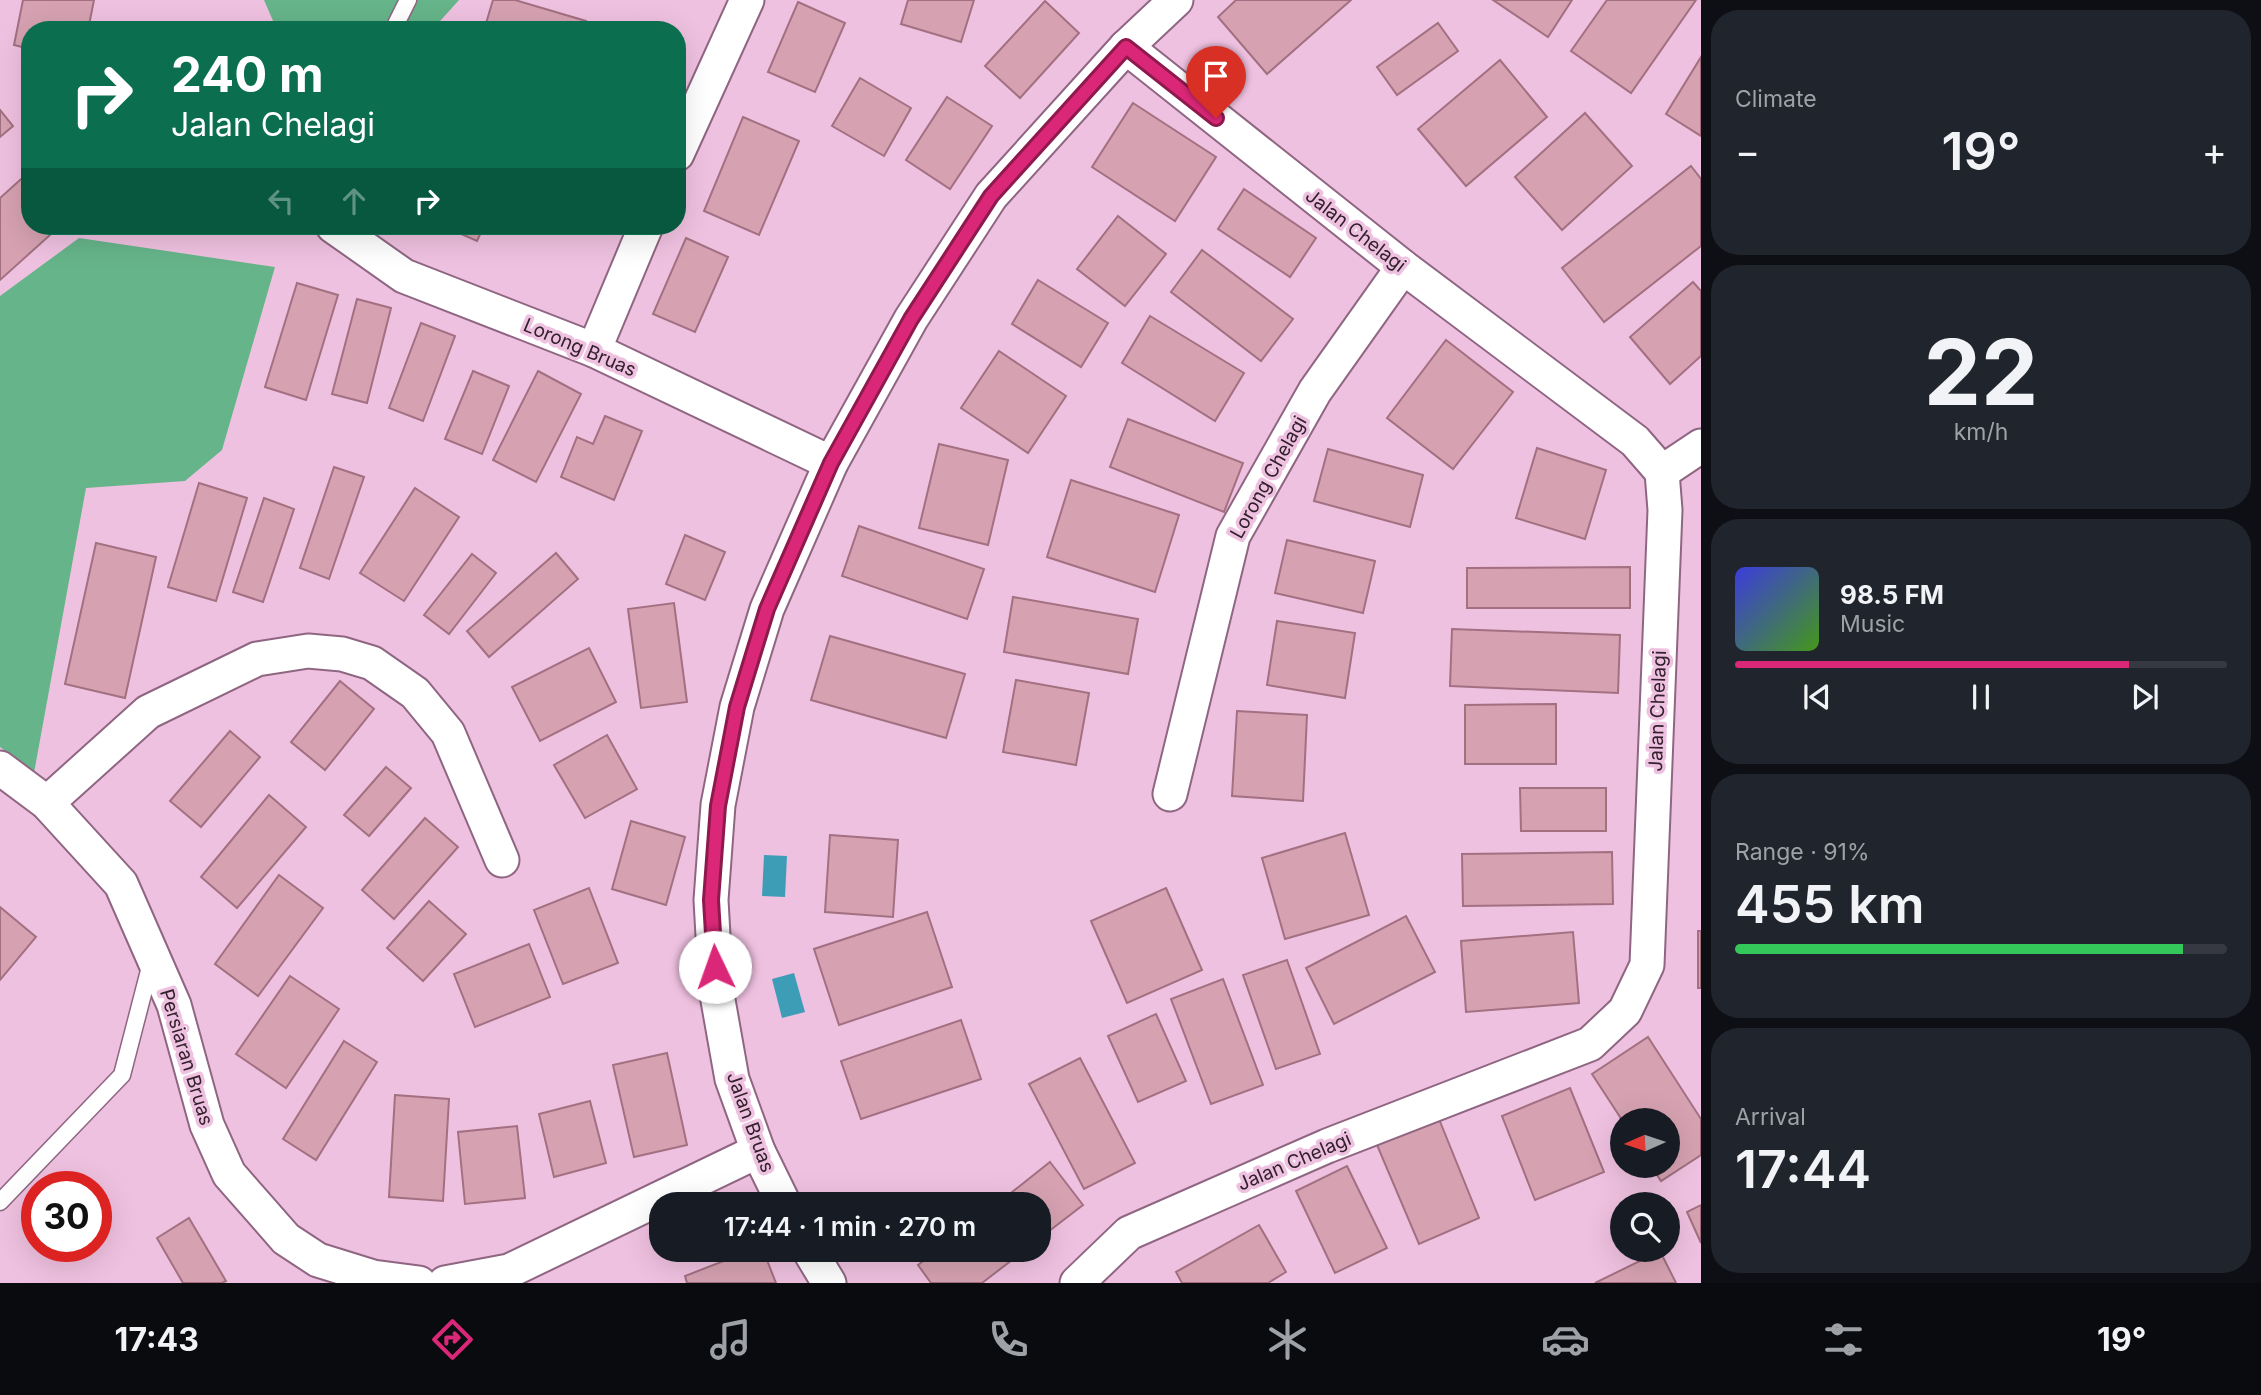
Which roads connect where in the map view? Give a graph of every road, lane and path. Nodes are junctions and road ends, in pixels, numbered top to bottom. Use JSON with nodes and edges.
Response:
{"nodes":[{"id":1,"x":408,"y":0,"type":"edge"},
{"id":2,"x":747,"y":0,"type":"edge"},
{"id":3,"x":1176,"y":0,"type":"edge"},
{"id":4,"x":398,"y":21,"type":"edge"},
{"id":5,"x":1126,"y":47,"type":"junction"},
{"id":6,"x":686,"y":134,"type":"edge"},
{"id":7,"x":346,"y":235,"type":"edge"},
{"id":8,"x":642,"y":235,"type":"edge"},
{"id":9,"x":1403,"y":267,"type":"junction"},
{"id":10,"x":594,"y":350,"type":"junction"},
{"id":11,"x":1701,"y":446,"type":"edge"},
{"id":12,"x":831,"y":463,"type":"junction"},
{"id":13,"x":1662,"y":472,"type":"junction"},
{"id":14,"x":0,"y":768,"type":"edge"},
{"id":15,"x":1170,"y":794,"type":"dead end"},
{"id":16,"x":47,"y":803,"type":"junction"},
{"id":17,"x":502,"y":860,"type":"dead end"},
{"id":18,"x":153,"y":956,"type":"junction"},
{"id":19,"x":758,"y":1151,"type":"junction"},
{"id":20,"x":778,"y":1192,"type":"edge"},
{"id":21,"x":0,"y":1202,"type":"edge"},
{"id":22,"x":816,"y":1262,"type":"edge"},
{"id":23,"x":419,"y":1283,"type":"edge"},
{"id":24,"x":444,"y":1283,"type":"edge"},
{"id":25,"x":829,"y":1283,"type":"edge"},
{"id":26,"x":1077,"y":1283,"type":"edge"}],
"edges":[{"from":1,"to":4,"type":"lane"},
{"from":2,"to":6,"type":"street"},
{"from":3,"to":5,"type":"street","name":"Jalan Bruas"},
{"from":5,"to":9,"type":"street","name":"Jalan Chelagi"},
{"from":5,"to":12,"type":"street","name":"Jalan Bruas"},
{"from":7,"to":10,"type":"street","name":"Lorong Bruas"},
{"from":8,"to":10,"type":"street"},
{"from":9,"to":13,"type":"street","name":"Jalan Chelagi"},
{"from":9,"to":15,"type":"street","name":"Lorong Chelagi"},
{"from":10,"to":12,"type":"street","name":"Lorong Bruas"},
{"from":11,"to":13,"type":"street"},
{"from":12,"to":19,"type":"street","name":"Jalan Bruas"},
{"from":13,"to":26,"type":"street","name":"Jalan Chelagi"},
{"from":14,"to":16,"type":"street","name":"Persiaran Bruas"},
{"from":16,"to":17,"type":"street"},
{"from":16,"to":18,"type":"street","name":"Persiaran Bruas"},
{"from":18,"to":21,"type":"lane"},
{"from":18,"to":23,"type":"street","name":"Persiaran Bruas"},
{"from":19,"to":20,"type":"street","name":"Jalan Bruas"},
{"from":19,"to":24,"type":"street"},
{"from":22,"to":25,"type":"street"}]}
